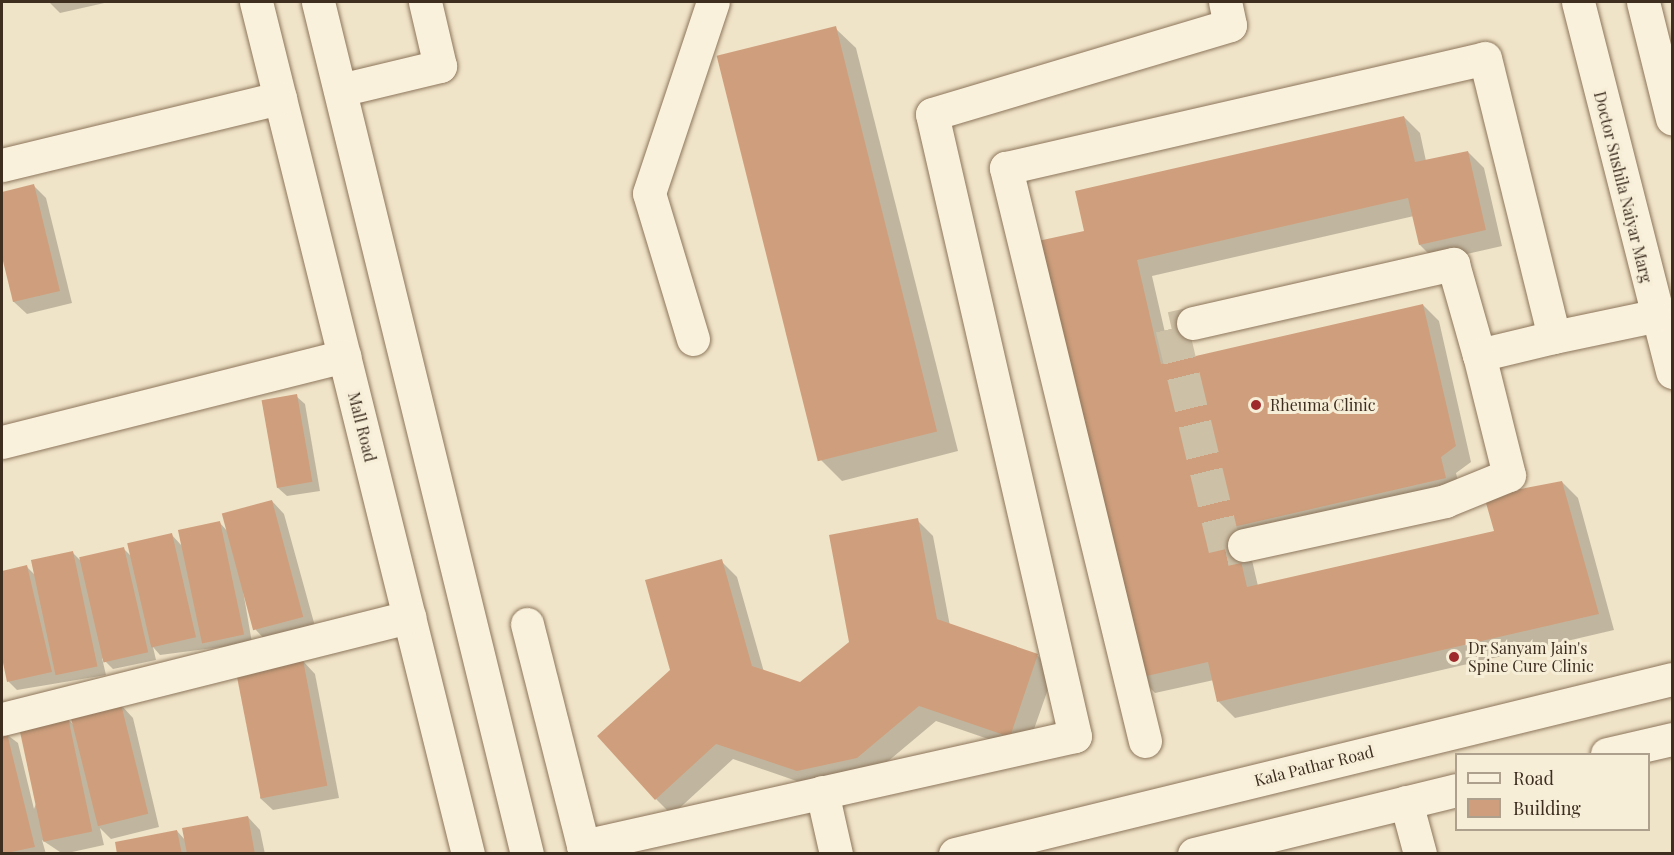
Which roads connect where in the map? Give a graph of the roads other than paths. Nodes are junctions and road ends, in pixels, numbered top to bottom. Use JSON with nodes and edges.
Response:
{"nodes":[{"id":1,"x":256,"y":2,"type":"edge"},
{"id":2,"x":318,"y":2,"type":"edge"},
{"id":3,"x":425,"y":2,"type":"edge"},
{"id":4,"x":713,"y":2,"type":"edge"},
{"id":5,"x":1225,"y":2,"type":"edge"},
{"id":6,"x":1578,"y":2,"type":"edge"},
{"id":7,"x":1643,"y":2,"type":"edge"},
{"id":8,"x":340,"y":90,"type":"junction"},
{"id":9,"x":280,"y":98,"type":"junction"},
{"id":10,"x":1672,"y":118,"type":"edge"},
{"id":11,"x":2,"y":165,"type":"edge"},
{"id":12,"x":1654,"y":316,"type":"junction"},
{"id":13,"x":1193,"y":323,"type":"tunnel mouth"},
{"id":14,"x":1554,"y":337,"type":"junction"},
{"id":15,"x":693,"y":339,"type":"dead end"},
{"id":16,"x":1479,"y":355,"type":"junction"},
{"id":17,"x":344,"y":356,"type":"junction"},
{"id":18,"x":1672,"y":372,"type":"edge"},
{"id":19,"x":2,"y":442,"type":"edge"},
{"id":20,"x":1244,"y":545,"type":"tunnel mouth"},
{"id":21,"x":409,"y":617,"type":"junction"},
{"id":22,"x":527,"y":624,"type":"dead end"},
{"id":23,"x":1672,"y":680,"type":"edge"},
{"id":24,"x":2,"y":719,"type":"edge"},
{"id":25,"x":1672,"y":739,"type":"edge"},
{"id":26,"x":1144,"y":741,"type":"dead end"},
{"id":27,"x":1610,"y":753,"type":"edge"},
{"id":28,"x":1455,"y":790,"type":"edge"},
{"id":29,"x":822,"y":792,"type":"junction"},
{"id":30,"x":1406,"y":802,"type":"junction"},
{"id":31,"x":468,"y":854,"type":"edge"},
{"id":32,"x":527,"y":854,"type":"edge"},
{"id":33,"x":836,"y":854,"type":"edge"},
{"id":34,"x":955,"y":854,"type":"edge"},
{"id":35,"x":1194,"y":854,"type":"edge"},
{"id":36,"x":1420,"y":854,"type":"edge"}],
"edges":[{"from":1,"to":9,"type":"street","name":"Mall Road"},
{"from":2,"to":8,"type":"street"},
{"from":3,"to":8,"type":"street"},
{"from":4,"to":15,"type":"street"},
{"from":5,"to":29,"type":"street"},
{"from":6,"to":12,"type":"street","name":"Doctor Sushila Naiyar Marg"},
{"from":7,"to":10,"type":"street"},
{"from":8,"to":32,"type":"street"},
{"from":9,"to":11,"type":"street"},
{"from":9,"to":17,"type":"street","name":"Mall Road"},
{"from":12,"to":14,"type":"street"},
{"from":12,"to":18,"type":"street","name":"Doctor Sushila Naiyar Marg"},
{"from":13,"to":16,"type":"street"},
{"from":14,"to":16,"type":"street"},
{"from":14,"to":26,"type":"street"},
{"from":16,"to":20,"type":"street"},
{"from":17,"to":19,"type":"street"},
{"from":17,"to":21,"type":"street","name":"Mall Road"},
{"from":21,"to":24,"type":"street"},
{"from":21,"to":31,"type":"street","name":"Mall Road"},
{"from":22,"to":29,"type":"street"},
{"from":23,"to":34,"type":"street","name":"Kala Pathar Road"},
{"from":25,"to":27,"type":"street"},
{"from":28,"to":30,"type":"street"},
{"from":29,"to":33,"type":"street"},
{"from":30,"to":35,"type":"street"},
{"from":30,"to":36,"type":"street"}]}
